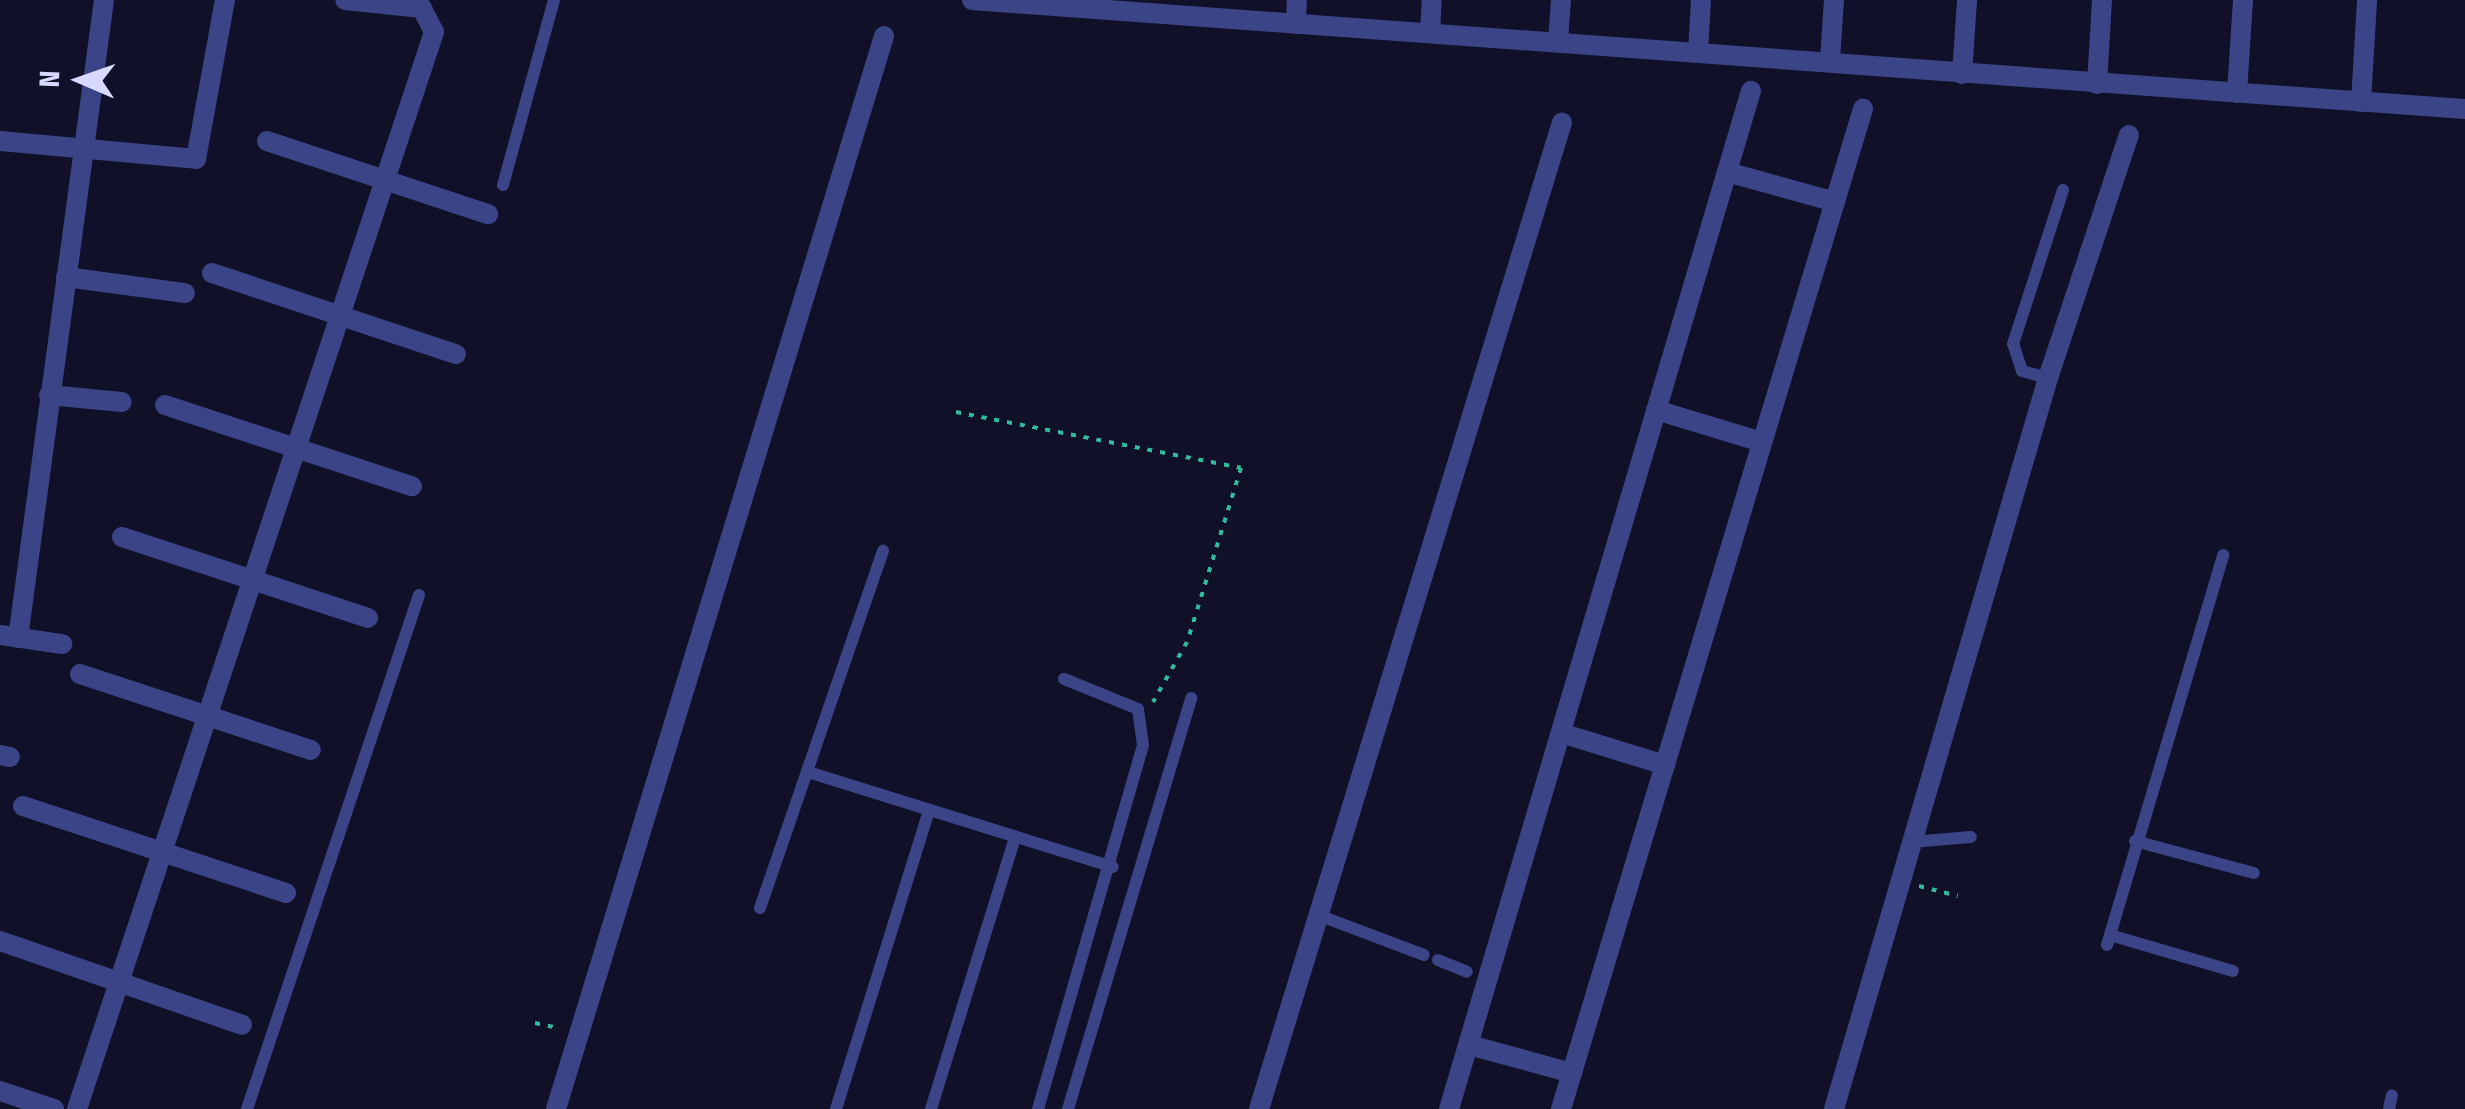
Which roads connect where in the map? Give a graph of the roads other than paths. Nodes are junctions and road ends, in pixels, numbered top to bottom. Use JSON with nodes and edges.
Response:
{"nodes":[{"id":1,"x":104,"y":0,"type":"edge"},
{"id":2,"x":225,"y":0,"type":"edge"},
{"id":3,"x":345,"y":0,"type":"edge"},
{"id":4,"x":554,"y":0,"type":"edge"},
{"id":5,"x":972,"y":0,"type":"edge"},
{"id":6,"x":1297,"y":0,"type":"edge"},
{"id":7,"x":1432,"y":0,"type":"edge"},
{"id":8,"x":1561,"y":0,"type":"edge"},
{"id":9,"x":1701,"y":0,"type":"edge"},
{"id":10,"x":1834,"y":0,"type":"edge"},
{"id":11,"x":1966,"y":0,"type":"edge"},
{"id":12,"x":2102,"y":0,"type":"edge"},
{"id":13,"x":2243,"y":0,"type":"edge"},
{"id":14,"x":2367,"y":0,"type":"edge"},
{"id":15,"x":1028,"y":2,"type":"edge"},
{"id":16,"x":1162,"y":7,"type":"edge"},
{"id":17,"x":1296,"y":24,"type":"junction"},
{"id":18,"x":1430,"y":33,"type":"junction"},
{"id":19,"x":884,"y":36,"type":"dead end"},
{"id":20,"x":1558,"y":41,"type":"junction"},
{"id":21,"x":1698,"y":53,"type":"junction"},
{"id":22,"x":1830,"y":60,"type":"junction"},
{"id":23,"x":1962,"y":74,"type":"junction"},
{"id":24,"x":2097,"y":84,"type":"junction"},
{"id":25,"x":1751,"y":91,"type":"dead end"},
{"id":26,"x":2237,"y":94,"type":"junction"},
{"id":27,"x":2360,"y":102,"type":"junction"},
{"id":28,"x":1863,"y":109,"type":"dead end"},
{"id":29,"x":2465,"y":109,"type":"edge"},
{"id":30,"x":1562,"y":122,"type":"dead end"},
{"id":31,"x":2129,"y":135,"type":"dead end"},
{"id":32,"x":267,"y":140,"type":"dead end"},
{"id":33,"x":0,"y":141,"type":"edge"},
{"id":34,"x":85,"y":153,"type":"junction"},
{"id":35,"x":1727,"y":172,"type":"junction"},
{"id":36,"x":383,"y":178,"type":"junction"},
{"id":37,"x":503,"y":185,"type":"dead end"},
{"id":38,"x":2063,"y":190,"type":"dead end"},
{"id":39,"x":1835,"y":202,"type":"junction"},
{"id":40,"x":488,"y":214,"type":"dead end"},
{"id":41,"x":212,"y":273,"type":"dead end"},
{"id":42,"x":66,"y":277,"type":"junction"},
{"id":43,"x":185,"y":293,"type":"dead end"},
{"id":44,"x":338,"y":315,"type":"junction"},
{"id":45,"x":456,"y":354,"type":"dead end"},
{"id":46,"x":2048,"y":378,"type":"junction"},
{"id":47,"x":49,"y":395,"type":"junction"},
{"id":48,"x":122,"y":402,"type":"dead end"},
{"id":49,"x":165,"y":406,"type":"dead end"},
{"id":50,"x":1656,"y":410,"type":"junction"},
{"id":51,"x":1762,"y":442,"type":"junction"},
{"id":52,"x":296,"y":448,"type":"junction"},
{"id":53,"x":412,"y":486,"type":"dead end"},
{"id":54,"x":122,"y":537,"type":"dead end"},
{"id":55,"x":882,"y":551,"type":"dead end"},
{"id":56,"x":2223,"y":555,"type":"dead end"},
{"id":57,"x":252,"y":581,"type":"junction"},
{"id":58,"x":419,"y":595,"type":"dead end"},
{"id":59,"x":368,"y":618,"type":"dead end"},
{"id":60,"x":9,"y":636,"type":"edge"},
{"id":61,"x":62,"y":644,"type":"dead end"},
{"id":62,"x":80,"y":674,"type":"dead end"},
{"id":63,"x":1064,"y":679,"type":"dead end"},
{"id":64,"x":1191,"y":698,"type":"dead end"},
{"id":65,"x":206,"y":716,"type":"junction"},
{"id":66,"x":1561,"y":732,"type":"junction"},
{"id":67,"x":311,"y":750,"type":"dead end"},
{"id":68,"x":1665,"y":764,"type":"junction"},
{"id":69,"x":808,"y":772,"type":"junction"},
{"id":70,"x":23,"y":806,"type":"dead end"},
{"id":71,"x":929,"y":810,"type":"junction"},
{"id":72,"x":1015,"y":837,"type":"junction"},
{"id":73,"x":1971,"y":837,"type":"dead end"},
{"id":74,"x":2136,"y":841,"type":"junction"},
{"id":75,"x":1911,"y":842,"type":"junction"},
{"id":76,"x":162,"y":849,"type":"junction"},
{"id":77,"x":1112,"y":867,"type":"junction"},
{"id":78,"x":2254,"y":873,"type":"dead end"},
{"id":79,"x":286,"y":893,"type":"dead end"},
{"id":80,"x":760,"y":908,"type":"dead end"},
{"id":81,"x":1318,"y":914,"type":"junction"},
{"id":82,"x":0,"y":941,"type":"edge"},
{"id":83,"x":1424,"y":954,"type":"dead end"},
{"id":84,"x":1438,"y":960,"type":"dead end"},
{"id":85,"x":2233,"y":971,"type":"dead end"},
{"id":86,"x":1467,"y":972,"type":"dead end"},
{"id":87,"x":119,"y":981,"type":"junction"},
{"id":88,"x":242,"y":1025,"type":"dead end"},
{"id":89,"x":1468,"y":1045,"type":"junction"},
{"id":90,"x":1572,"y":1073,"type":"junction"},
{"id":91,"x":0,"y":1091,"type":"edge"},
{"id":92,"x":54,"y":1109,"type":"edge"},
{"id":93,"x":77,"y":1109,"type":"edge"},
{"id":94,"x":247,"y":1109,"type":"edge"},
{"id":95,"x":556,"y":1109,"type":"edge"},
{"id":96,"x":836,"y":1109,"type":"edge"},
{"id":97,"x":931,"y":1109,"type":"edge"},
{"id":98,"x":1038,"y":1109,"type":"edge"},
{"id":99,"x":1068,"y":1109,"type":"edge"},
{"id":100,"x":1259,"y":1109,"type":"edge"},
{"id":101,"x":1449,"y":1109,"type":"edge"},
{"id":102,"x":1561,"y":1109,"type":"edge"},
{"id":103,"x":1834,"y":1109,"type":"edge"}],
"edges":[{"from":1,"to":34,"type":"street"},
{"from":2,"to":34,"type":"street"},
{"from":3,"to":36,"type":"street"},
{"from":4,"to":37,"type":"lane"},
{"from":5,"to":15,"type":"street"},
{"from":6,"to":17,"type":"street"},
{"from":7,"to":18,"type":"street"},
{"from":8,"to":20,"type":"street"},
{"from":9,"to":21,"type":"street"},
{"from":10,"to":22,"type":"street"},
{"from":11,"to":23,"type":"street"},
{"from":12,"to":24,"type":"street"},
{"from":13,"to":26,"type":"street"},
{"from":14,"to":27,"type":"street"},
{"from":15,"to":16,"type":"street"},
{"from":16,"to":17,"type":"street"},
{"from":17,"to":18,"type":"street"},
{"from":18,"to":20,"type":"street"},
{"from":19,"to":95,"type":"street"},
{"from":20,"to":21,"type":"street"},
{"from":21,"to":22,"type":"street"},
{"from":22,"to":23,"type":"street"},
{"from":23,"to":24,"type":"street"},
{"from":24,"to":26,"type":"street"},
{"from":25,"to":35,"type":"street"},
{"from":26,"to":27,"type":"street"},
{"from":27,"to":29,"type":"street"},
{"from":28,"to":39,"type":"street"},
{"from":30,"to":81,"type":"street"},
{"from":31,"to":46,"type":"street"},
{"from":32,"to":36,"type":"street"},
{"from":33,"to":34,"type":"street"},
{"from":34,"to":42,"type":"street"},
{"from":35,"to":39,"type":"street"},
{"from":35,"to":50,"type":"street"},
{"from":36,"to":40,"type":"street"},
{"from":36,"to":44,"type":"street"},
{"from":38,"to":46,"type":"lane"},
{"from":39,"to":51,"type":"street"},
{"from":41,"to":44,"type":"street"},
{"from":42,"to":43,"type":"street"},
{"from":42,"to":47,"type":"street"},
{"from":44,"to":45,"type":"street"},
{"from":44,"to":52,"type":"street"},
{"from":46,"to":75,"type":"street"},
{"from":47,"to":48,"type":"street"},
{"from":47,"to":60,"type":"street"},
{"from":49,"to":52,"type":"street"},
{"from":50,"to":51,"type":"street"},
{"from":50,"to":66,"type":"street"},
{"from":51,"to":68,"type":"street"},
{"from":52,"to":53,"type":"street"},
{"from":52,"to":57,"type":"street"},
{"from":54,"to":57,"type":"street"},
{"from":55,"to":69,"type":"lane"},
{"from":56,"to":74,"type":"lane"},
{"from":57,"to":59,"type":"street"},
{"from":57,"to":65,"type":"street"},
{"from":58,"to":94,"type":"lane"},
{"from":60,"to":61,"type":"street"},
{"from":62,"to":65,"type":"street"},
{"from":63,"to":77,"type":"lane"},
{"from":64,"to":99,"type":"lane"},
{"from":65,"to":67,"type":"street"},
{"from":65,"to":76,"type":"street"},
{"from":66,"to":68,"type":"street"},
{"from":66,"to":89,"type":"street"},
{"from":68,"to":90,"type":"street"},
{"from":69,"to":71,"type":"lane"},
{"from":69,"to":80,"type":"lane"},
{"from":70,"to":76,"type":"street"},
{"from":71,"to":72,"type":"lane"},
{"from":71,"to":96,"type":"lane"},
{"from":72,"to":77,"type":"lane"},
{"from":72,"to":97,"type":"lane"},
{"from":73,"to":75,"type":"lane"},
{"from":74,"to":78,"type":"lane"},
{"from":74,"to":85,"type":"lane"},
{"from":75,"to":103,"type":"street"},
{"from":76,"to":79,"type":"street"},
{"from":76,"to":87,"type":"street"},
{"from":77,"to":98,"type":"lane"},
{"from":81,"to":83,"type":"lane"},
{"from":81,"to":100,"type":"street"},
{"from":82,"to":87,"type":"street"},
{"from":84,"to":86,"type":"lane"},
{"from":87,"to":88,"type":"street"},
{"from":87,"to":93,"type":"street"},
{"from":89,"to":90,"type":"street"},
{"from":89,"to":101,"type":"street"},
{"from":90,"to":102,"type":"street"},
{"from":91,"to":92,"type":"street"}]}
